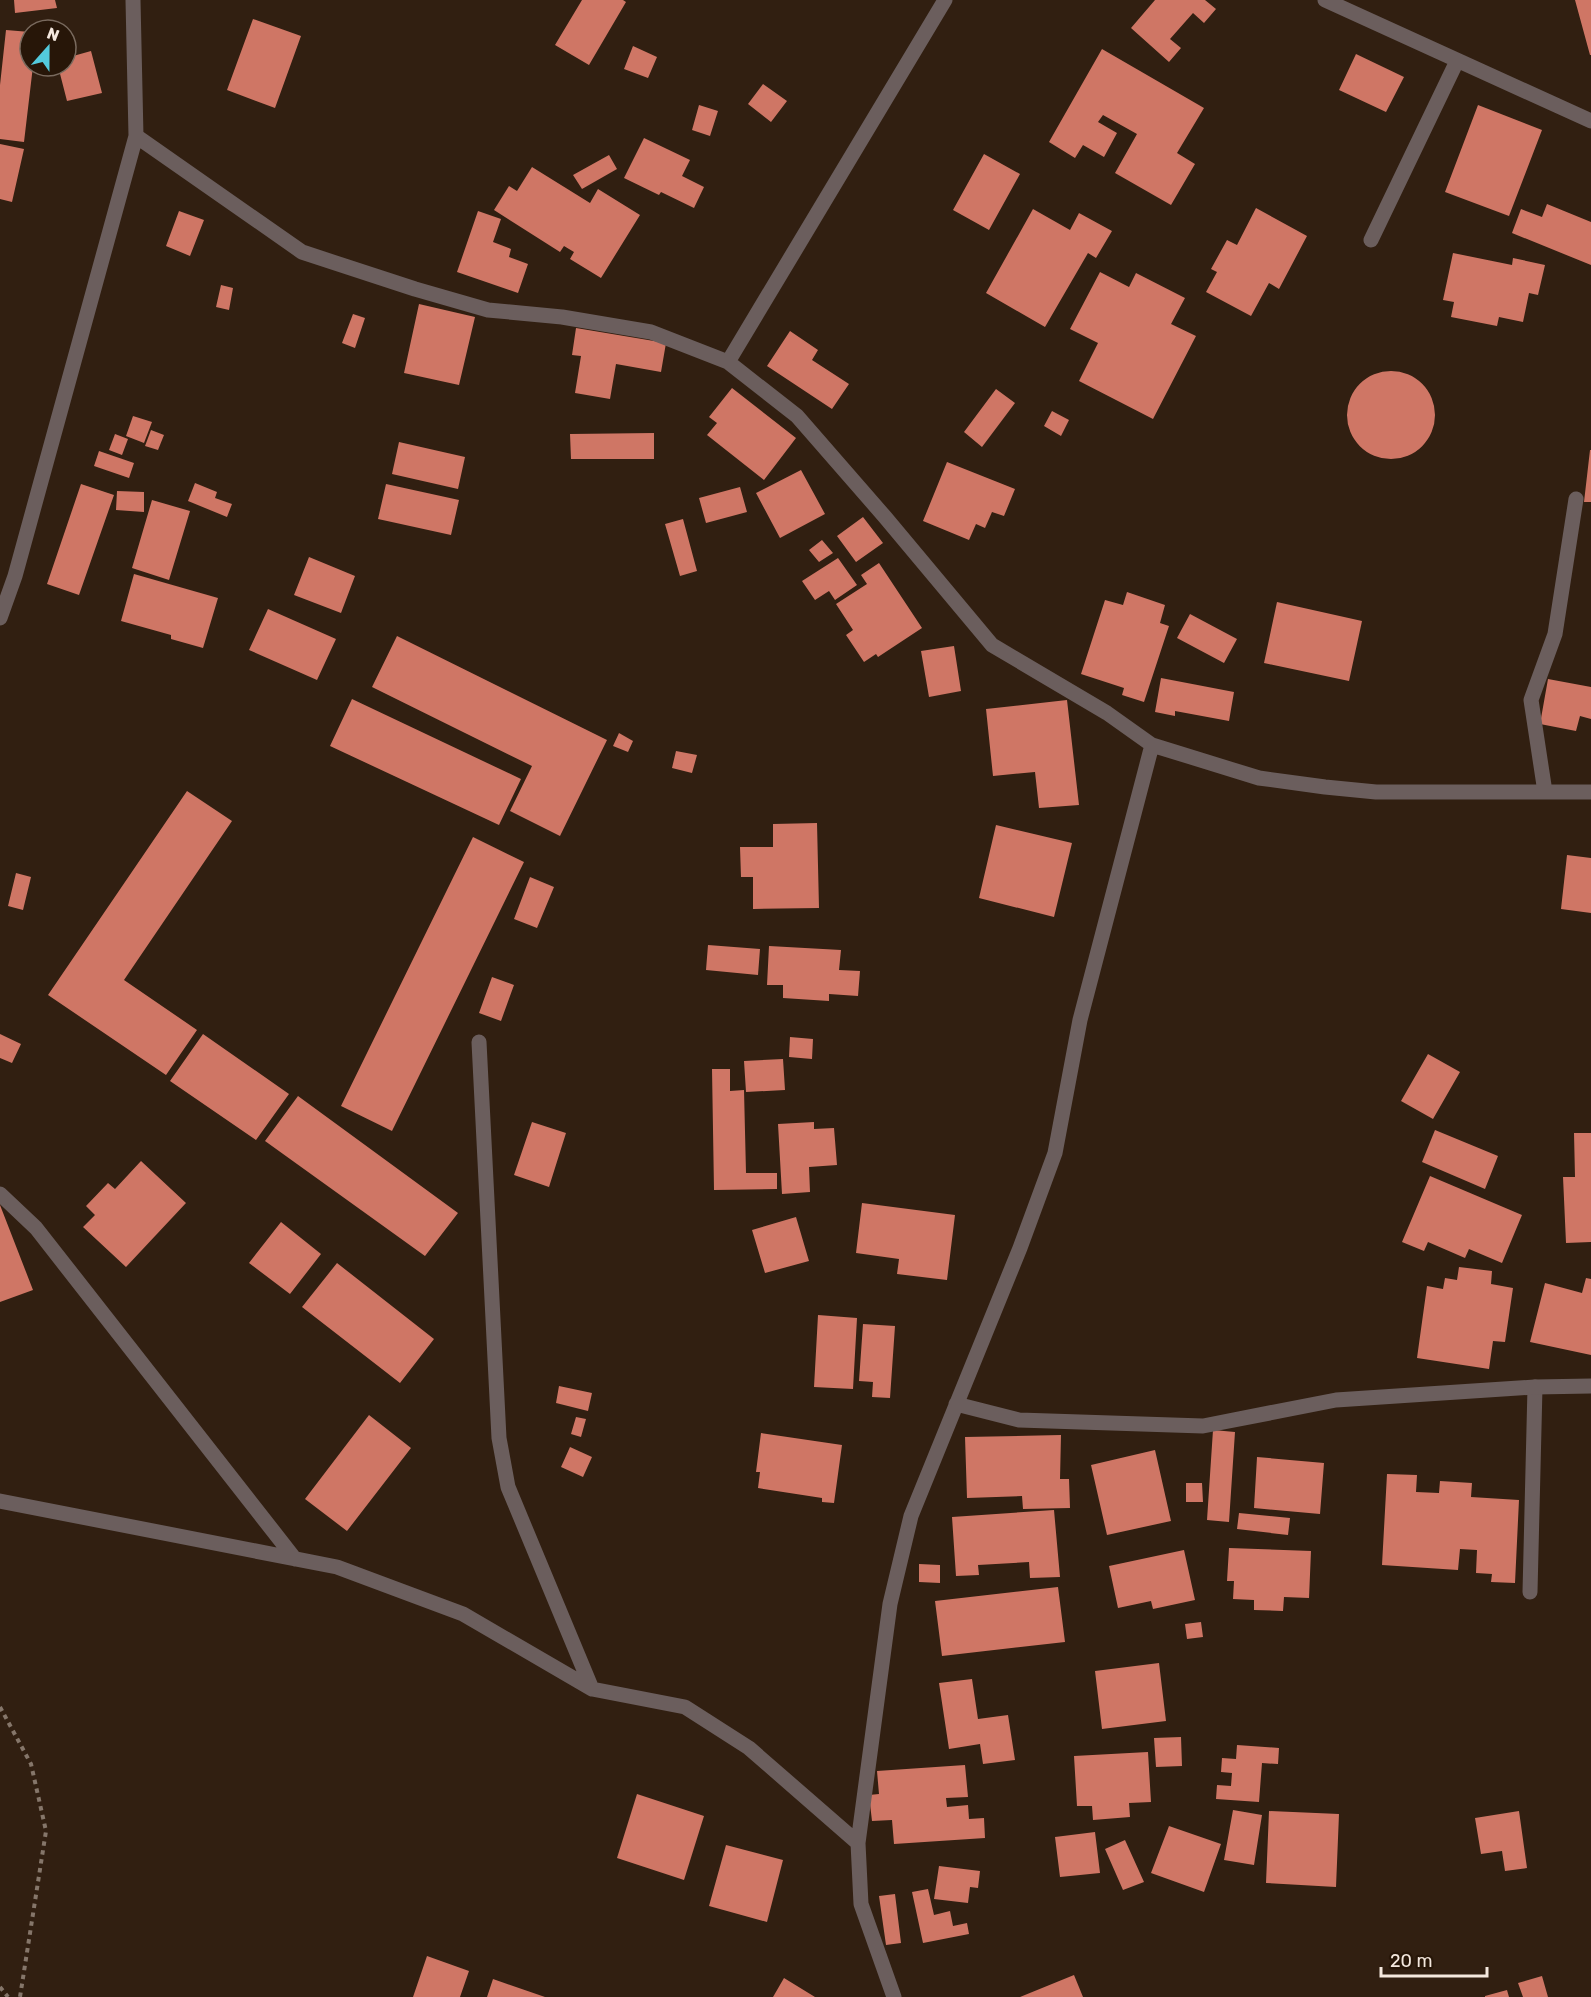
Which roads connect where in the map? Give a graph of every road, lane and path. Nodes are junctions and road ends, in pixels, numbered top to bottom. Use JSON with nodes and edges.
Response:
{"nodes":[{"id":1,"x":133,"y":0,"type":"edge"},
{"id":2,"x":945,"y":0,"type":"edge"},
{"id":3,"x":1325,"y":0,"type":"edge"},
{"id":4,"x":1457,"y":61,"type":"junction"},
{"id":5,"x":1591,"y":121,"type":"edge"},
{"id":6,"x":136,"y":136,"type":"junction"},
{"id":7,"x":1371,"y":240,"type":"dead end"},
{"id":8,"x":728,"y":362,"type":"junction"},
{"id":9,"x":1576,"y":499,"type":"dead end"},
{"id":10,"x":0,"y":569,"type":"edge"},
{"id":11,"x":15,"y":576,"type":"junction"},
{"id":12,"x":0,"y":618,"type":"edge"},
{"id":13,"x":1152,"y":745,"type":"junction"},
{"id":14,"x":1545,"y":792,"type":"junction"},
{"id":15,"x":1591,"y":792,"type":"edge"},
{"id":16,"x":479,"y":1042,"type":"dead end"},
{"id":17,"x":0,"y":1194,"type":"edge"},
{"id":18,"x":1591,"y":1386,"type":"edge"},
{"id":19,"x":1535,"y":1387,"type":"junction"},
{"id":20,"x":956,"y":1404,"type":"junction"},
{"id":21,"x":0,"y":1501,"type":"edge"},
{"id":22,"x":295,"y":1559,"type":"junction"},
{"id":23,"x":1530,"y":1592,"type":"dead end"},
{"id":24,"x":592,"y":1689,"type":"junction"},
{"id":25,"x":0,"y":1707,"type":"edge"},
{"id":26,"x":858,"y":1843,"type":"junction"},
{"id":27,"x":0,"y":1988,"type":"edge"},
{"id":28,"x":8,"y":1997,"type":"edge"},
{"id":29,"x":20,"y":1997,"type":"edge"},
{"id":30,"x":894,"y":1997,"type":"edge"}],
"edges":[{"from":1,"to":6,"type":"street"},
{"from":2,"to":8,"type":"street"},
{"from":3,"to":4,"type":"street"},
{"from":4,"to":5,"type":"street"},
{"from":4,"to":7,"type":"street"},
{"from":6,"to":8,"type":"street"},
{"from":6,"to":11,"type":"street"},
{"from":8,"to":13,"type":"street"},
{"from":9,"to":14,"type":"street"},
{"from":10,"to":11,"type":"street"},
{"from":11,"to":12,"type":"street"},
{"from":13,"to":14,"type":"street"},
{"from":13,"to":20,"type":"street"},
{"from":14,"to":15,"type":"street"},
{"from":16,"to":24,"type":"street"},
{"from":17,"to":22,"type":"street"},
{"from":18,"to":19,"type":"street"},
{"from":19,"to":20,"type":"street"},
{"from":19,"to":23,"type":"street"},
{"from":20,"to":26,"type":"street"},
{"from":21,"to":22,"type":"street"},
{"from":22,"to":24,"type":"street"},
{"from":24,"to":26,"type":"street"},
{"from":25,"to":29,"type":"path"},
{"from":26,"to":30,"type":"street"},
{"from":27,"to":28,"type":"path"}]}
